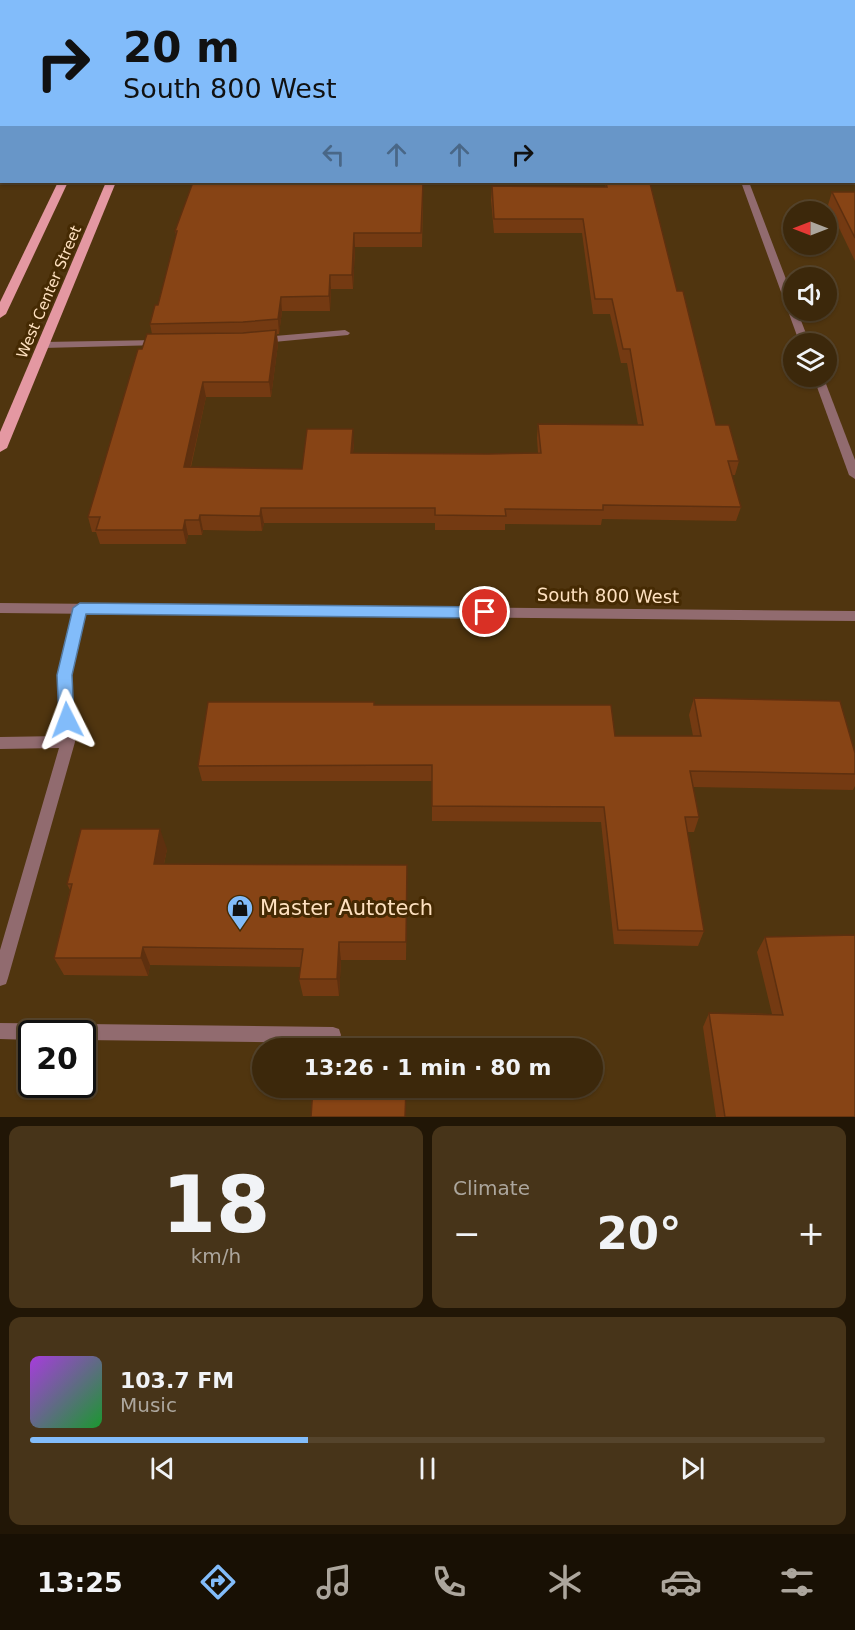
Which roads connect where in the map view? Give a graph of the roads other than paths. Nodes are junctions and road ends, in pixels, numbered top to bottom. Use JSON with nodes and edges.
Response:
{"nodes":[{"id":1,"x":63,"y":183,"type":"edge"},
{"id":2,"x":111,"y":183,"type":"edge"},
{"id":3,"x":745,"y":183,"type":"edge"},
{"id":4,"x":0,"y":314,"type":"edge"},
{"id":5,"x":345,"y":333,"type":"dead end"},
{"id":6,"x":802,"y":333,"type":"edge"},
{"id":7,"x":256,"y":341,"type":"edge"},
{"id":8,"x":175,"y":343,"type":"edge"},
{"id":9,"x":43,"y":345,"type":"junction"},
{"id":10,"x":822,"y":387,"type":"edge"},
{"id":11,"x":0,"y":448,"type":"edge"},
{"id":12,"x":855,"y":475,"type":"edge"},
{"id":13,"x":0,"y":608,"type":"edge"},
{"id":14,"x":80,"y":608,"type":"junction"},
{"id":15,"x":855,"y":616,"type":"edge"},
{"id":16,"x":68,"y":742,"type":"junction"},
{"id":17,"x":0,"y":743,"type":"edge"},
{"id":18,"x":0,"y":978,"type":"edge"},
{"id":19,"x":0,"y":1031,"type":"edge"},
{"id":20,"x":333,"y":1035,"type":"dead end"}],
"edges":[{"from":1,"to":4,"type":"main road","name":"West Center Street"},
{"from":2,"to":9,"type":"main road","name":"West Center Street"},
{"from":3,"to":6,"type":"street"},
{"from":5,"to":7,"type":"street"},
{"from":8,"to":9,"type":"street"},
{"from":9,"to":11,"type":"main road","name":"West Center Street"},
{"from":10,"to":12,"type":"street"},
{"from":13,"to":14,"type":"street","name":"South 800 West"},
{"from":14,"to":15,"type":"street","name":"South 800 West"},
{"from":14,"to":16,"type":"street"},
{"from":16,"to":17,"type":"street"},
{"from":16,"to":18,"type":"street"},
{"from":19,"to":20,"type":"street"}]}
